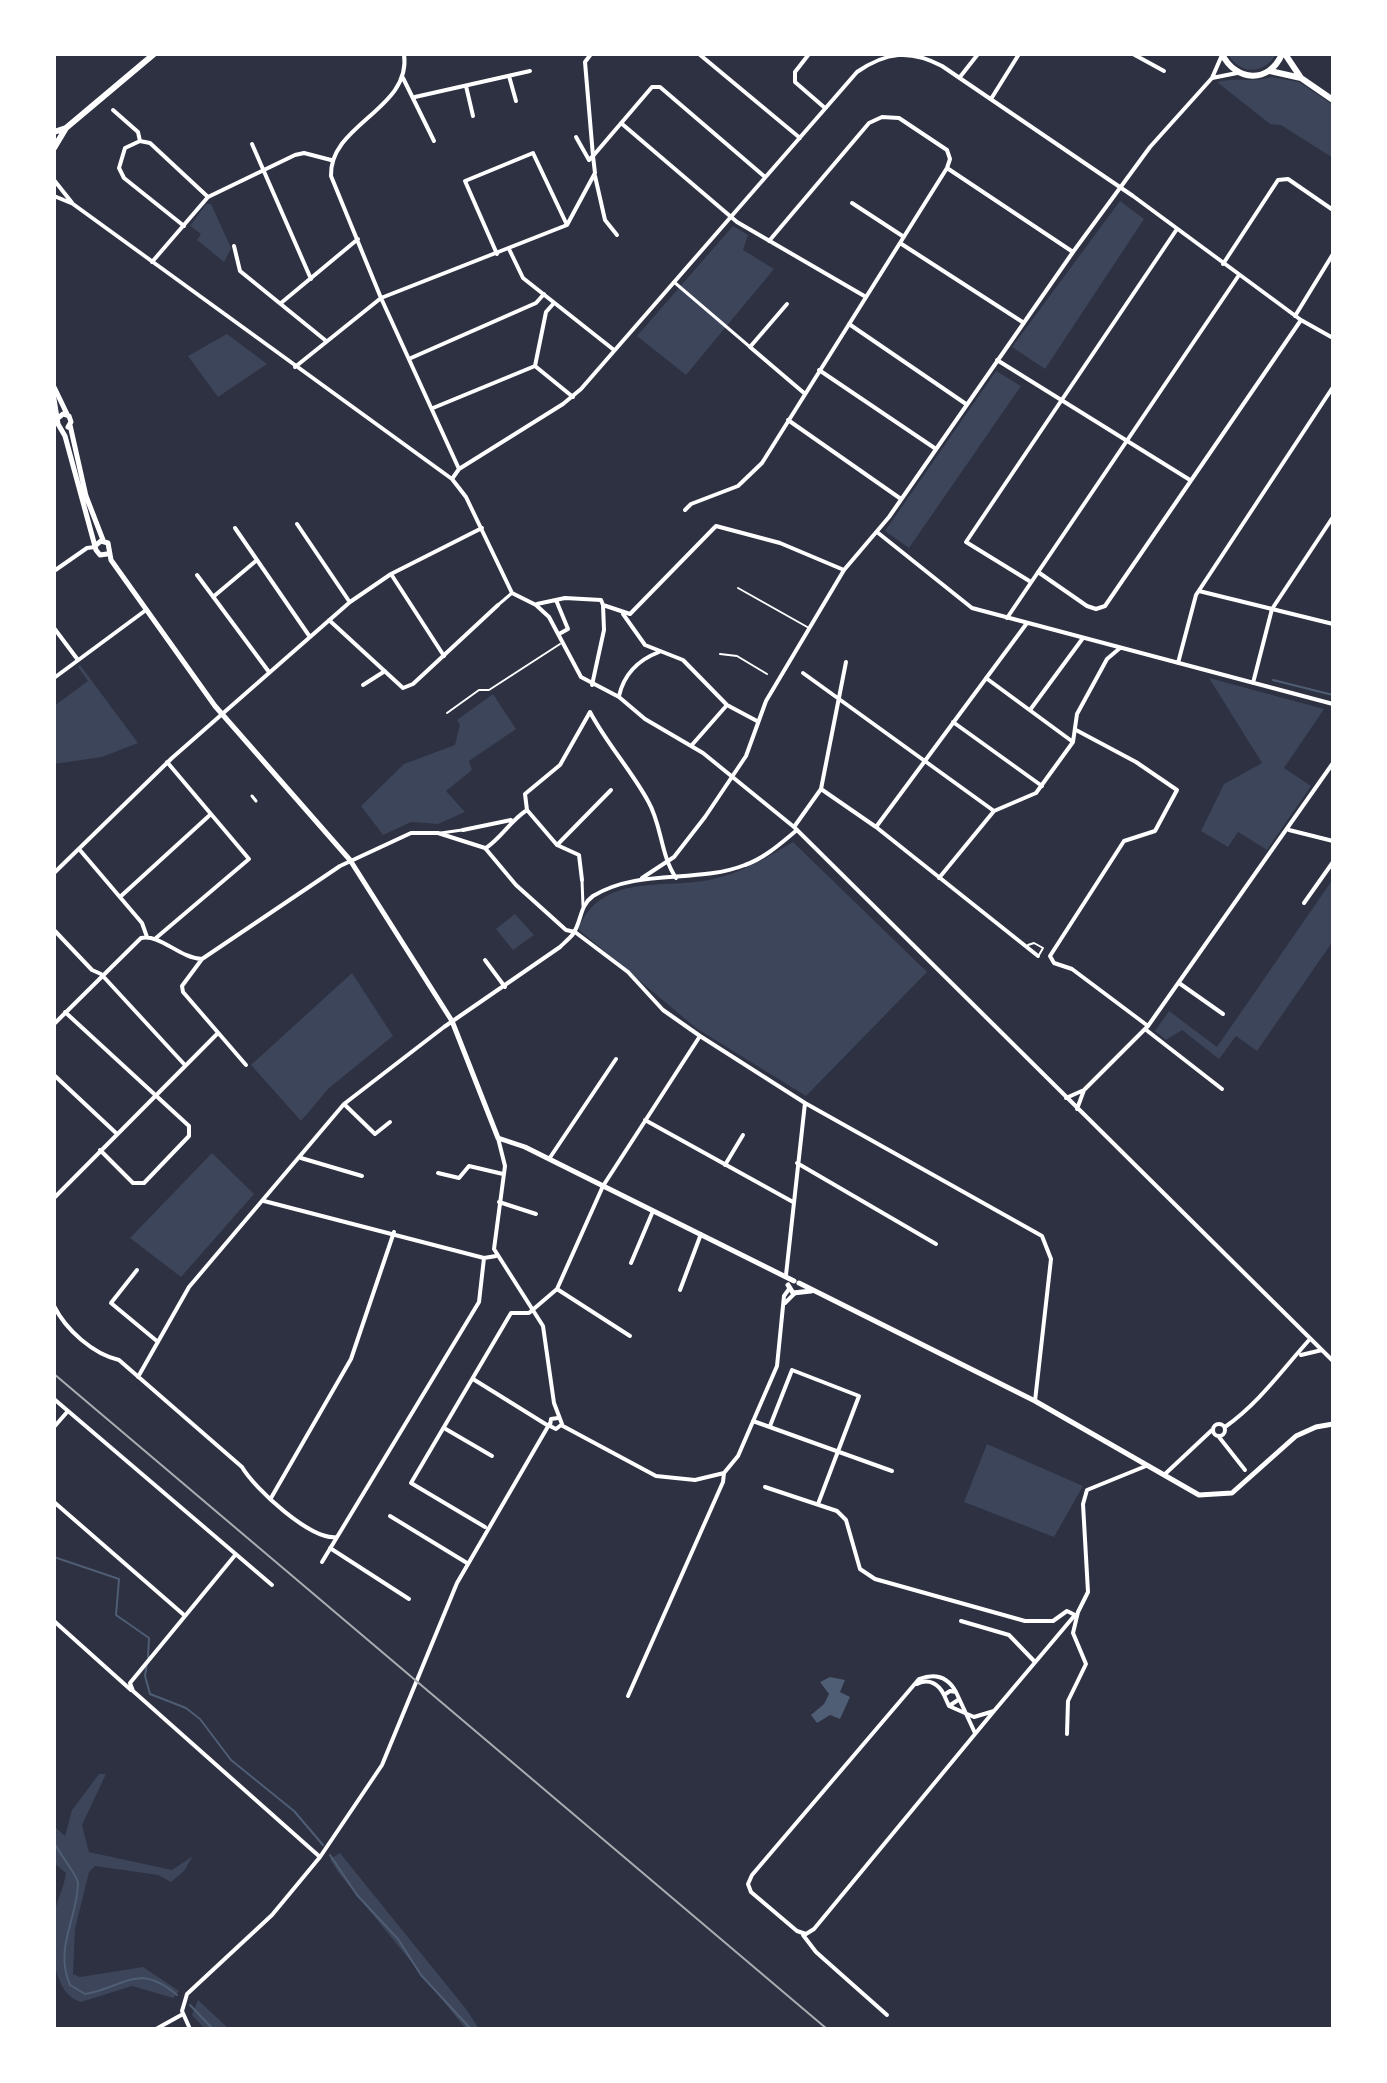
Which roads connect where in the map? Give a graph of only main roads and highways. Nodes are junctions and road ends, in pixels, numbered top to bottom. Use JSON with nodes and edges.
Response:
{"nodes":[{"id":1,"x":154,"y":54,"type":"edge"},
{"id":2,"x":1222,"y":54,"type":"edge"},
{"id":3,"x":1284,"y":54,"type":"edge"},
{"id":4,"x":1270,"y":71,"type":"junction"},
{"id":5,"x":1301,"y":78,"type":"junction"},
{"id":6,"x":1333,"y":100,"type":"edge"},
{"id":7,"x":66,"y":128,"type":"junction"},
{"id":8,"x":54,"y":132,"type":"edge"},
{"id":9,"x":54,"y":148,"type":"edge"}],
"edges":[{"from":1,"to":7,"type":"main road"},
{"from":2,"to":4,"type":"main road"},
{"from":3,"to":4,"type":"main road"},
{"from":3,"to":5,"type":"main road"},
{"from":4,"to":5,"type":"main road"},
{"from":5,"to":6,"type":"main road"},
{"from":7,"to":8,"type":"main road"},
{"from":7,"to":9,"type":"main road"}]}
